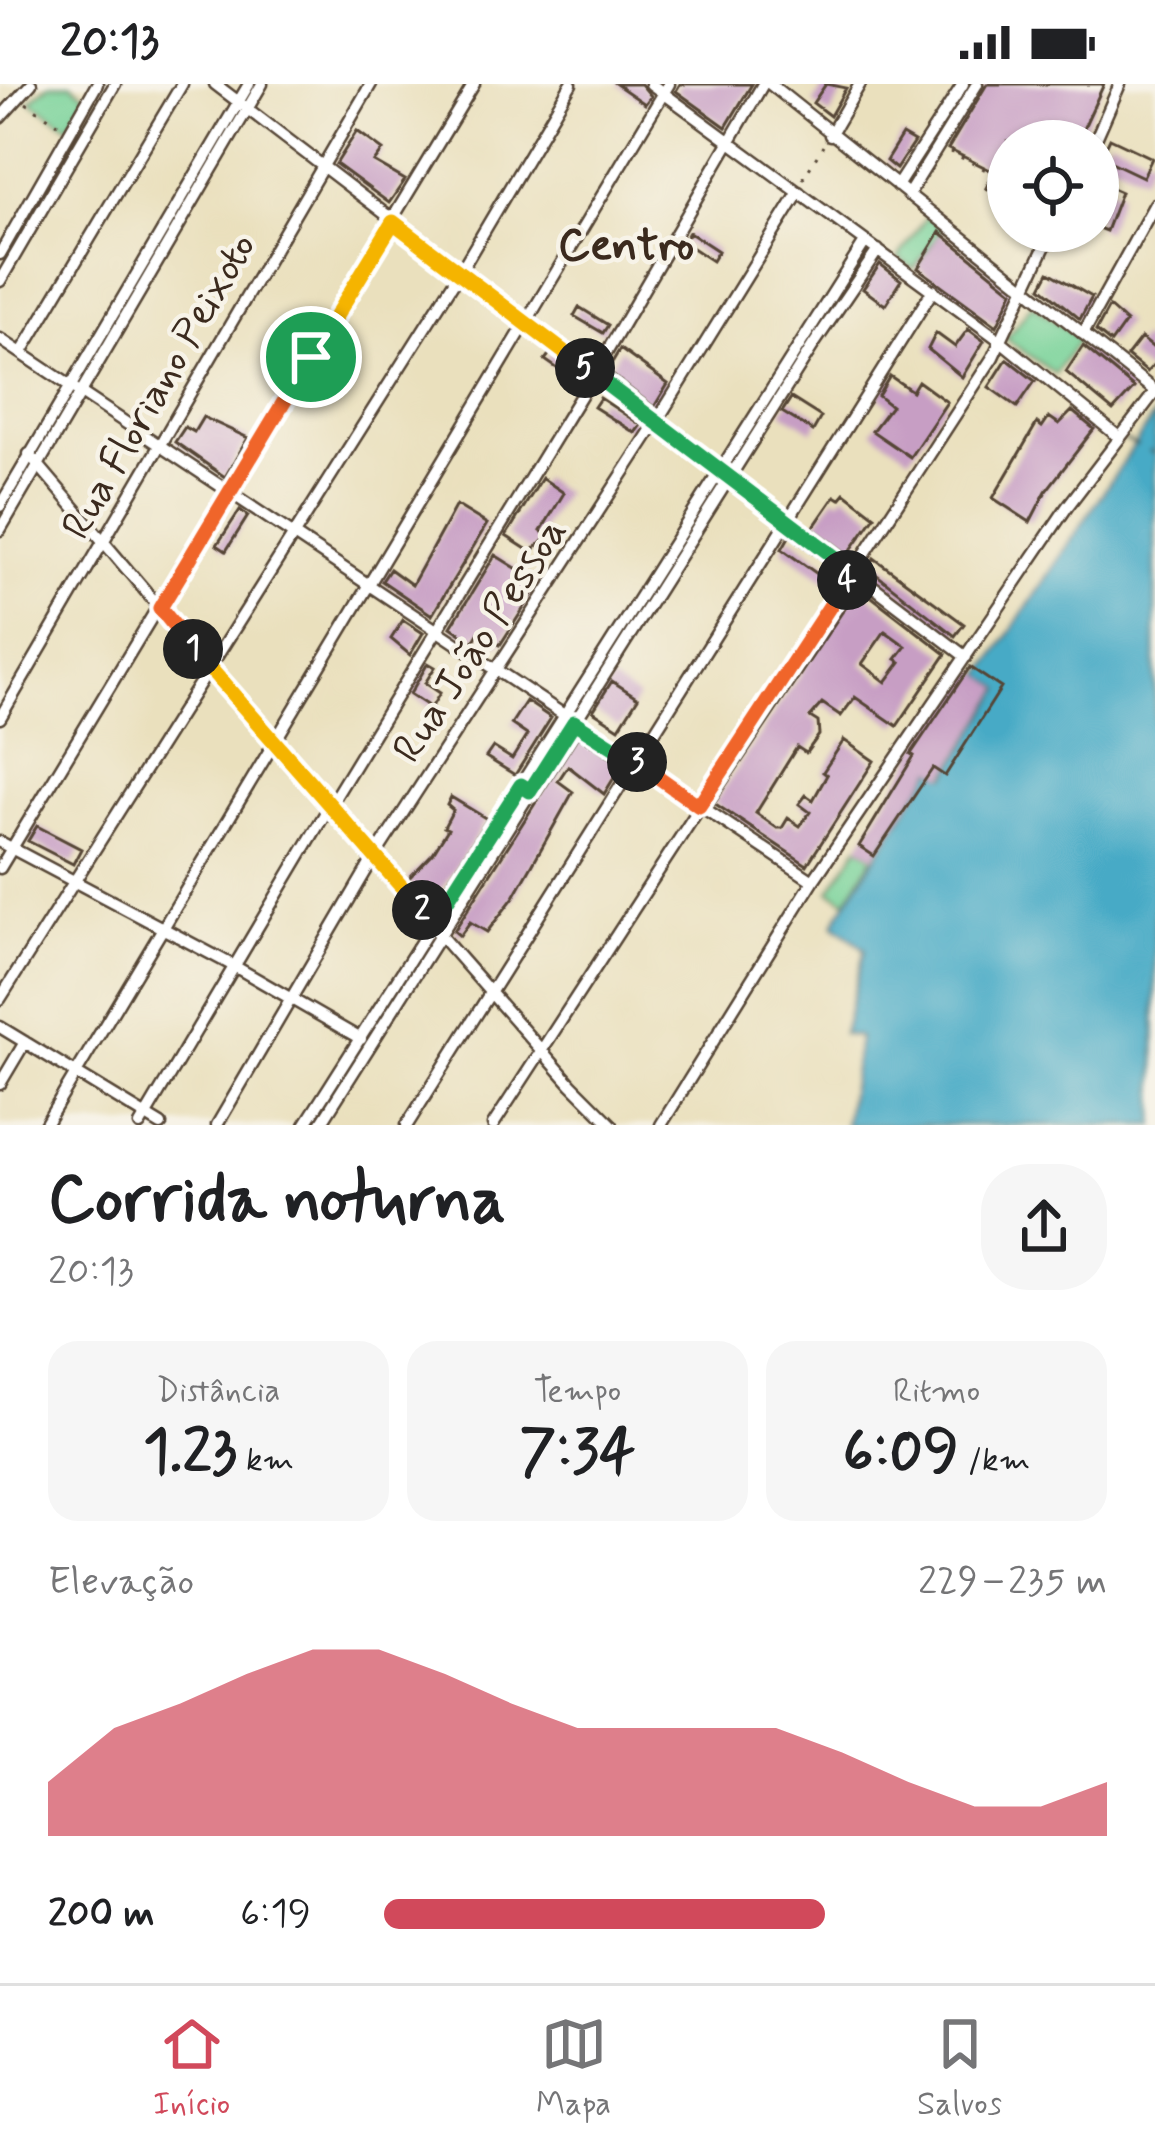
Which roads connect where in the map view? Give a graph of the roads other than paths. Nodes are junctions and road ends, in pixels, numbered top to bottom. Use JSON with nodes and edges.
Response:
{"nodes":[{"id":1,"x":31,"y":84,"type":"edge"},
{"id":2,"x":115,"y":84,"type":"edge"},
{"id":3,"x":182,"y":84,"type":"edge"},
{"id":4,"x":214,"y":84,"type":"edge"},
{"id":5,"x":249,"y":84,"type":"edge"},
{"id":6,"x":262,"y":84,"type":"edge"},
{"id":7,"x":371,"y":84,"type":"edge"},
{"id":8,"x":474,"y":84,"type":"edge"},
{"id":9,"x":571,"y":84,"type":"edge"},
{"id":10,"x":652,"y":84,"type":"edge"},
{"id":11,"x":766,"y":84,"type":"edge"},
{"id":12,"x":860,"y":84,"type":"edge"},
{"id":13,"x":976,"y":84,"type":"edge"},
{"id":14,"x":1120,"y":84,"type":"edge"},
{"id":15,"x":91,"y":86,"type":"edge"},
{"id":16,"x":666,"y":88,"type":"edge"},
{"id":17,"x":962,"y":92,"type":"edge"},
{"id":18,"x":106,"y":99,"type":"junction"},
{"id":19,"x":243,"y":106,"type":"junction"},
{"id":20,"x":0,"y":118,"type":"edge"},
{"id":21,"x":1104,"y":120,"type":"edge"},
{"id":22,"x":946,"y":121,"type":"junction"},
{"id":23,"x":70,"y":131,"type":"junction"},
{"id":24,"x":830,"y":135,"type":"junction"},
{"id":25,"x":83,"y":139,"type":"junction"},
{"id":26,"x":729,"y":139,"type":"junction"},
{"id":27,"x":322,"y":168,"type":"junction"},
{"id":28,"x":902,"y":190,"type":"junction"},
{"id":29,"x":799,"y":192,"type":"junction"},
{"id":30,"x":1155,"y":205,"type":"edge"},
{"id":31,"x":393,"y":222,"type":"junction"},
{"id":32,"x":865,"y":242,"type":"junction"},
{"id":33,"x":878,"y":250,"type":"junction"},
{"id":34,"x":1042,"y":252,"type":"edge"},
{"id":35,"x":0,"y":254,"type":"edge"},
{"id":36,"x":460,"y":272,"type":"junction"},
{"id":37,"x":0,"y":281,"type":"edge"},
{"id":38,"x":1025,"y":288,"type":"junction"},
{"id":39,"x":933,"y":290,"type":"junction"},
{"id":40,"x":527,"y":325,"type":"junction"},
{"id":41,"x":1083,"y":334,"type":"junction"},
{"id":42,"x":0,"y":339,"type":"edge"},
{"id":43,"x":809,"y":340,"type":"junction"},
{"id":44,"x":1001,"y":341,"type":"junction"},
{"id":45,"x":22,"y":352,"type":"junction"},
{"id":46,"x":594,"y":374,"type":"junction"},
{"id":47,"x":75,"y":388,"type":"junction"},
{"id":48,"x":1155,"y":391,"type":"edge"},
{"id":49,"x":657,"y":421,"type":"junction"},
{"id":50,"x":1120,"y":438,"type":"junction"},
{"id":51,"x":159,"y":445,"type":"junction"},
{"id":52,"x":34,"y":459,"type":"junction"},
{"id":53,"x":726,"y":472,"type":"junction"},
{"id":54,"x":230,"y":492,"type":"junction"},
{"id":55,"x":0,"y":506,"type":"edge"},
{"id":56,"x":790,"y":522,"type":"junction"},
{"id":57,"x":0,"y":530,"type":"edge"},
{"id":58,"x":295,"y":535,"type":"junction"},
{"id":59,"x":104,"y":542,"type":"junction"},
{"id":60,"x":853,"y":571,"type":"junction"},
{"id":61,"x":370,"y":585,"type":"junction"},
{"id":62,"x":160,"y":608,"type":"junction"},
{"id":63,"x":436,"y":630,"type":"junction"},
{"id":64,"x":967,"y":657,"type":"junction"},
{"id":65,"x":210,"y":670,"type":"junction"},
{"id":66,"x":498,"y":670,"type":"junction"},
{"id":67,"x":0,"y":718,"type":"edge"},
{"id":68,"x":569,"y":718,"type":"junction"},
{"id":69,"x":275,"y":743,"type":"junction"},
{"id":70,"x":636,"y":762,"type":"junction"},
{"id":71,"x":699,"y":806,"type":"junction"},
{"id":72,"x":328,"y":807,"type":"junction"},
{"id":73,"x":6,"y":845,"type":"edge"},
{"id":74,"x":373,"y":859,"type":"junction"},
{"id":75,"x":0,"y":868,"type":"edge"},
{"id":76,"x":73,"y":881,"type":"junction"},
{"id":77,"x":813,"y":881,"type":"junction"},
{"id":78,"x":437,"y":927,"type":"junction"},
{"id":79,"x":163,"y":928,"type":"junction"},
{"id":80,"x":234,"y":966,"type":"junction"},
{"id":81,"x":492,"y":989,"type":"junction"},
{"id":82,"x":0,"y":999,"type":"edge"},
{"id":83,"x":292,"y":999,"type":"junction"},
{"id":84,"x":0,"y":1027,"type":"edge"},
{"id":85,"x":364,"y":1041,"type":"junction"},
{"id":86,"x":26,"y":1042,"type":"junction"},
{"id":87,"x":541,"y":1050,"type":"junction"},
{"id":88,"x":76,"y":1073,"type":"junction"},
{"id":89,"x":0,"y":1084,"type":"edge"},
{"id":90,"x":142,"y":1120,"type":"edge"},
{"id":91,"x":45,"y":1125,"type":"edge"},
{"id":92,"x":161,"y":1125,"type":"edge"},
{"id":93,"x":217,"y":1125,"type":"edge"},
{"id":94,"x":304,"y":1125,"type":"edge"},
{"id":95,"x":320,"y":1125,"type":"edge"},
{"id":96,"x":407,"y":1125,"type":"edge"},
{"id":97,"x":494,"y":1125,"type":"edge"},
{"id":98,"x":613,"y":1125,"type":"edge"},
{"id":99,"x":661,"y":1125,"type":"edge"}],
"edges":[{"from":1,"to":20,"type":"street"},
{"from":2,"to":18,"type":"street"},
{"from":3,"to":45,"type":"street"},
{"from":4,"to":19,"type":"street"},
{"from":5,"to":19,"type":"street"},
{"from":6,"to":19,"type":"street"},
{"from":7,"to":27,"type":"street","name":"Rua Floriano Peixoto"},
{"from":8,"to":31,"type":"street"},
{"from":9,"to":36,"type":"street"},
{"from":10,"to":16,"type":"street"},
{"from":11,"to":24,"type":"street"},
{"from":11,"to":26,"type":"street"},
{"from":12,"to":24,"type":"street"},
{"from":13,"to":17,"type":"street"},
{"from":14,"to":21,"type":"street"},
{"from":15,"to":18,"type":"street"},
{"from":15,"to":23,"type":"street"},
{"from":16,"to":26,"type":"street"},
{"from":16,"to":40,"type":"street"},
{"from":17,"to":22,"type":"street"},
{"from":18,"to":25,"type":"street"},
{"from":19,"to":27,"type":"street"},
{"from":19,"to":47,"type":"street"},
{"from":22,"to":28,"type":"street"},
{"from":22,"to":28,"type":"street"},
{"from":23,"to":25,"type":"street"},
{"from":23,"to":35,"type":"street"},
{"from":24,"to":28,"type":"street"},
{"from":25,"to":37,"type":"street"},
{"from":26,"to":29,"type":"street"},
{"from":26,"to":46,"type":"street"},
{"from":27,"to":31,"type":"street"},
{"from":27,"to":51,"type":"street","name":"Rua Floriano Peixoto"},
{"from":28,"to":38,"type":"street"},
{"from":29,"to":32,"type":"street"},
{"from":29,"to":49,"type":"street","name":"Rua João Pessoa"},
{"from":30,"to":41,"type":"street"},
{"from":31,"to":36,"type":"street"},
{"from":31,"to":54,"type":"street"},
{"from":32,"to":33,"type":"street"},
{"from":32,"to":43,"type":"street"},
{"from":33,"to":39,"type":"street"},
{"from":33,"to":43,"type":"street"},
{"from":34,"to":38,"type":"street"},
{"from":36,"to":40,"type":"street"},
{"from":36,"to":58,"type":"street"},
{"from":38,"to":41,"type":"street"},
{"from":38,"to":44,"type":"street"},
{"from":39,"to":44,"type":"street"},
{"from":39,"to":56,"type":"street"},
{"from":40,"to":46,"type":"street"},
{"from":40,"to":61,"type":"street"},
{"from":41,"to":48,"type":"street"},
{"from":42,"to":45,"type":"street"},
{"from":43,"to":53,"type":"street"},
{"from":44,"to":50,"type":"street"},
{"from":44,"to":60,"type":"street"},
{"from":45,"to":47,"type":"street"},
{"from":46,"to":49,"type":"street"},
{"from":46,"to":63,"type":"street"},
{"from":47,"to":51,"type":"street"},
{"from":47,"to":52,"type":"street"},
{"from":48,"to":50,"type":"street"},
{"from":49,"to":53,"type":"street"},
{"from":49,"to":66,"type":"street","name":"Rua João Pessoa"},
{"from":50,"to":64,"type":"street"},
{"from":51,"to":54,"type":"street"},
{"from":51,"to":59,"type":"street","name":"Rua Floriano Peixoto"},
{"from":52,"to":55,"type":"street"},
{"from":52,"to":57,"type":"street"},
{"from":52,"to":59,"type":"street"},
{"from":53,"to":56,"type":"street"},
{"from":53,"to":68,"type":"street"},
{"from":54,"to":58,"type":"street"},
{"from":54,"to":62,"type":"street"},
{"from":56,"to":60,"type":"street"},
{"from":56,"to":70,"type":"street"},
{"from":58,"to":61,"type":"street"},
{"from":58,"to":65,"type":"street"},
{"from":59,"to":62,"type":"street"},
{"from":59,"to":67,"type":"street","name":"Rua Floriano Peixoto"},
{"from":60,"to":64,"type":"street"},
{"from":60,"to":71,"type":"street"},
{"from":61,"to":63,"type":"street"},
{"from":61,"to":69,"type":"street"},
{"from":62,"to":65,"type":"street"},
{"from":62,"to":73,"type":"street"},
{"from":63,"to":66,"type":"street"},
{"from":63,"to":72,"type":"street"},
{"from":64,"to":77,"type":"street"},
{"from":65,"to":69,"type":"street"},
{"from":65,"to":76,"type":"street"},
{"from":66,"to":68,"type":"street"},
{"from":66,"to":74,"type":"street","name":"Rua João Pessoa"},
{"from":68,"to":70,"type":"street"},
{"from":68,"to":78,"type":"street"},
{"from":69,"to":72,"type":"street"},
{"from":69,"to":79,"type":"street"},
{"from":70,"to":71,"type":"street"},
{"from":70,"to":81,"type":"street"},
{"from":71,"to":77,"type":"street"},
{"from":71,"to":87,"type":"street"},
{"from":72,"to":74,"type":"street"},
{"from":72,"to":80,"type":"street"},
{"from":73,"to":75,"type":"street"},
{"from":73,"to":76,"type":"street"},
{"from":74,"to":78,"type":"street"},
{"from":74,"to":83,"type":"street","name":"Rua João Pessoa"},
{"from":76,"to":79,"type":"street"},
{"from":76,"to":82,"type":"street"},
{"from":77,"to":99,"type":"street"},
{"from":78,"to":81,"type":"street"},
{"from":78,"to":85,"type":"street"},
{"from":79,"to":80,"type":"street"},
{"from":79,"to":88,"type":"street"},
{"from":80,"to":83,"type":"street"},
{"from":80,"to":90,"type":"street"},
{"from":81,"to":87,"type":"street"},
{"from":81,"to":96,"type":"street"},
{"from":83,"to":85,"type":"street"},
{"from":83,"to":93,"type":"street","name":"Rua João Pessoa"},
{"from":84,"to":86,"type":"street"},
{"from":85,"to":94,"type":"street"},
{"from":85,"to":95,"type":"street"},
{"from":86,"to":88,"type":"street"},
{"from":86,"to":89,"type":"street"},
{"from":87,"to":97,"type":"street"},
{"from":87,"to":98,"type":"street"},
{"from":88,"to":90,"type":"street"},
{"from":88,"to":91,"type":"street"},
{"from":90,"to":92,"type":"street"}]}
